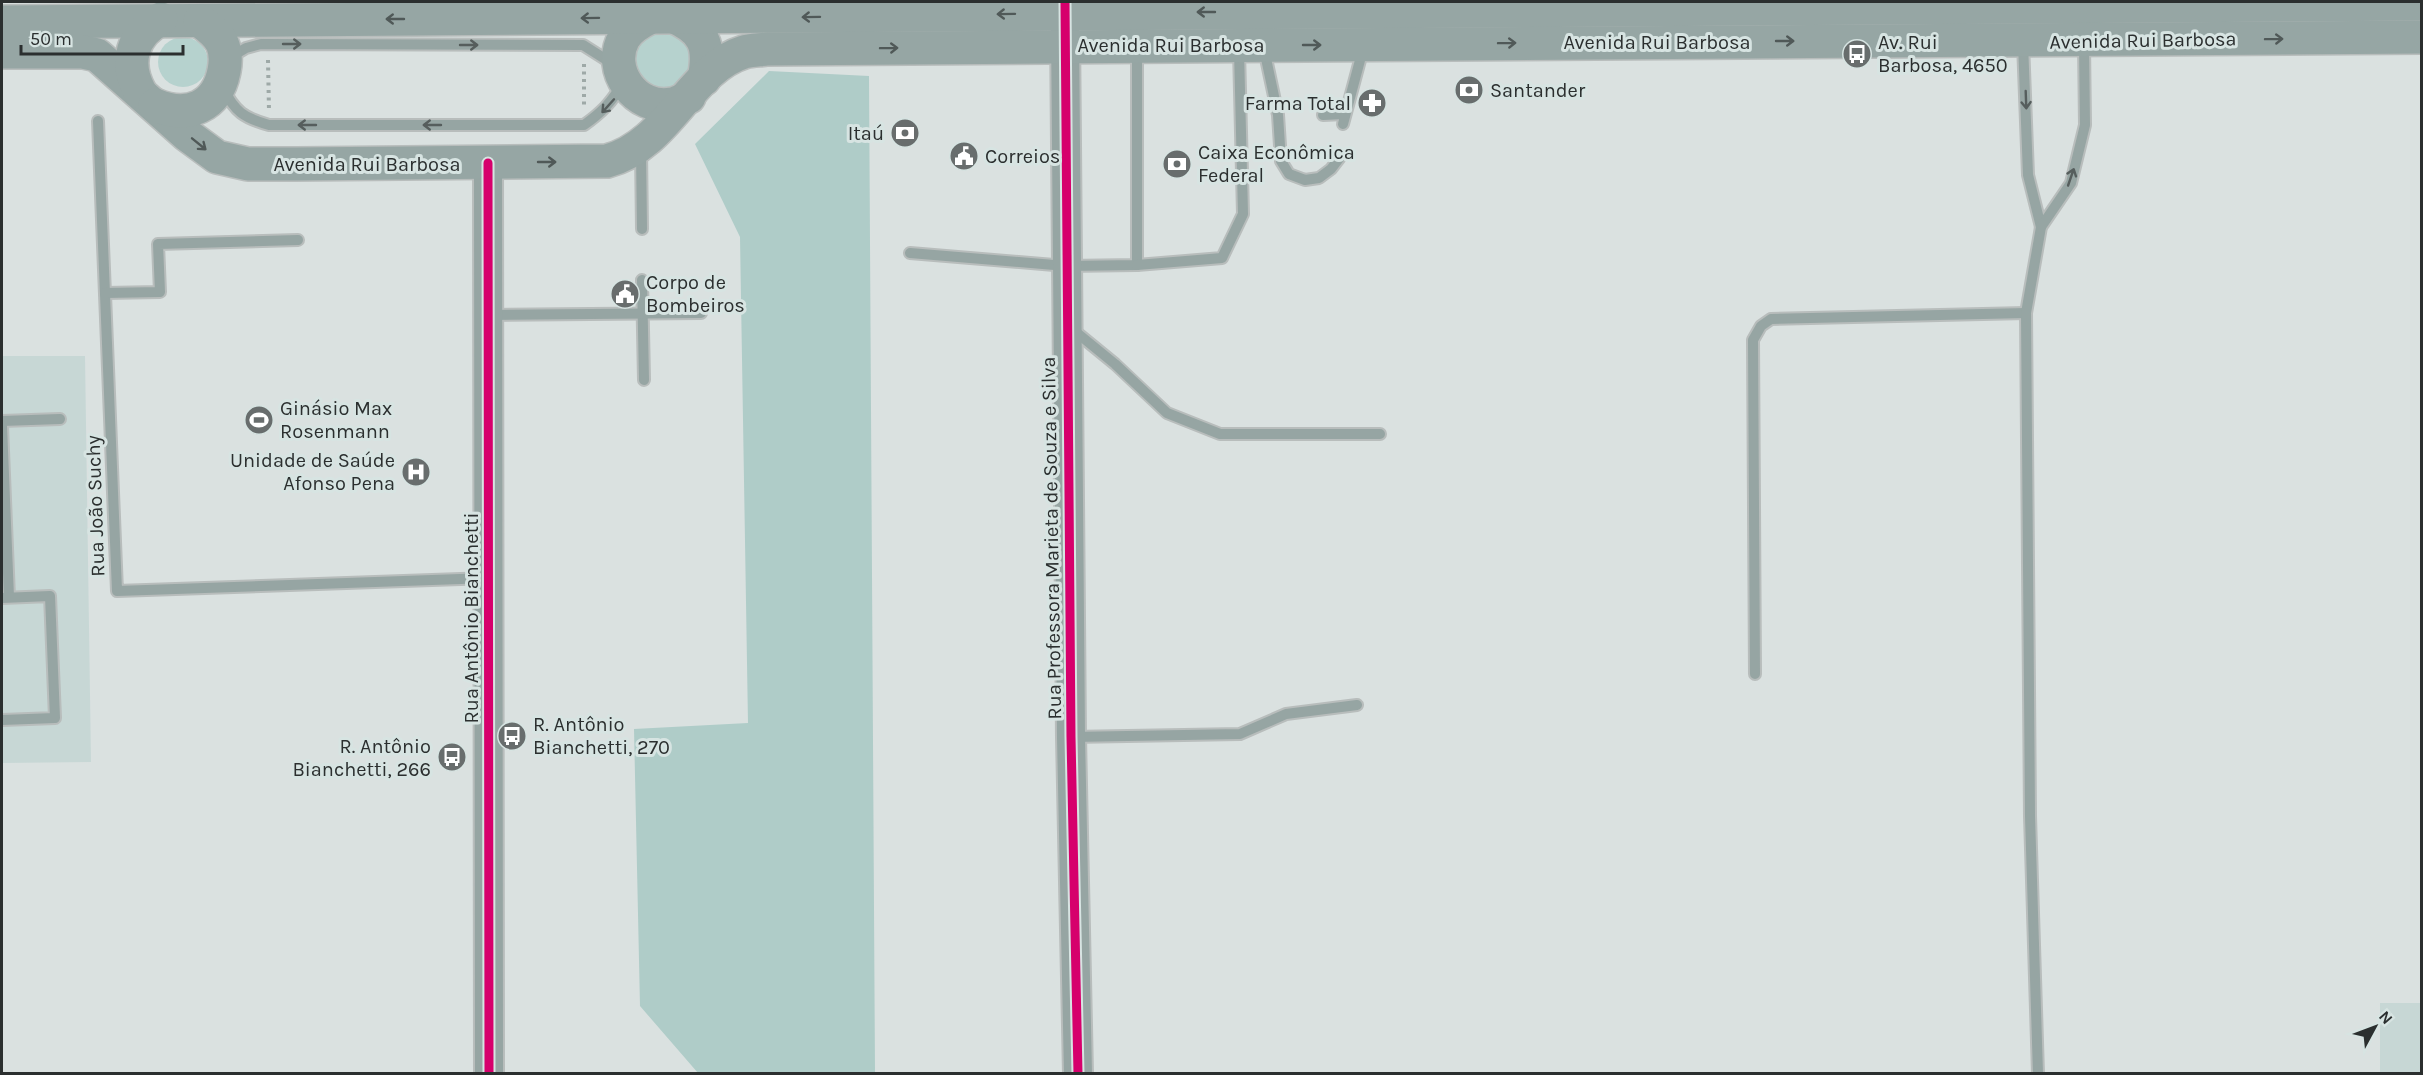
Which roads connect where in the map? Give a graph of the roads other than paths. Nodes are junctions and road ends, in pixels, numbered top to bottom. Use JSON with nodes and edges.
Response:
{"nodes":[{"id":1,"x":2138,"y":4,"type":"edge"},
{"id":2,"x":2421,"y":4,"type":"edge"},
{"id":3,"x":1746,"y":5,"type":"edge"},
{"id":4,"x":1579,"y":6,"type":"edge"},
{"id":5,"x":1065,"y":7,"type":"edge"},
{"id":6,"x":660,"y":17,"type":"junction"},
{"id":7,"x":162,"y":19,"type":"junction"},
{"id":8,"x":200,"y":21,"type":"junction"},
{"id":9,"x":2,"y":22,"type":"edge"},
{"id":10,"x":2421,"y":37,"type":"edge"},
{"id":11,"x":2023,"y":41,"type":"junction"},
{"id":12,"x":2084,"y":41,"type":"junction"},
{"id":13,"x":1580,"y":42,"type":"junction"},
{"id":14,"x":1137,"y":45,"type":"junction"},
{"id":15,"x":1251,"y":45,"type":"junction"},
{"id":16,"x":1365,"y":45,"type":"junction"},
{"id":17,"x":1065,"y":46,"type":"junction"},
{"id":18,"x":2,"y":52,"type":"edge"},
{"id":19,"x":224,"y":72,"type":"junction"},
{"id":20,"x":621,"y":75,"type":"junction"},
{"id":21,"x":696,"y":88,"type":"junction"},
{"id":22,"x":147,"y":98,"type":"junction"},
{"id":23,"x":1278,"y":115,"type":"junction"},
{"id":24,"x":1290,"y":115,"type":"dead end"},
{"id":25,"x":1323,"y":115,"type":"dead end"},
{"id":26,"x":98,"y":121,"type":"dead end"},
{"id":27,"x":640,"y":146,"type":"junction"},
{"id":28,"x":1341,"y":156,"type":"dead end"},
{"id":29,"x":488,"y":163,"type":"junction"},
{"id":30,"x":2041,"y":227,"type":"junction"},
{"id":31,"x":642,"y":229,"type":"dead end"},
{"id":32,"x":298,"y":240,"type":"dead end"},
{"id":33,"x":910,"y":253,"type":"dead end"},
{"id":34,"x":1137,"y":265,"type":"junction"},
{"id":35,"x":1066,"y":266,"type":"junction"},
{"id":36,"x":642,"y":280,"type":"dead end"},
{"id":37,"x":105,"y":293,"type":"junction"},
{"id":38,"x":701,"y":313,"type":"dead end"},
{"id":39,"x":2026,"y":313,"type":"junction"},
{"id":40,"x":643,"y":314,"type":"junction"},
{"id":41,"x":488,"y":315,"type":"junction"},
{"id":42,"x":1067,"y":324,"type":"junction"},
{"id":43,"x":644,"y":380,"type":"dead end"},
{"id":44,"x":60,"y":419,"type":"dead end"},
{"id":45,"x":2,"y":421,"type":"edge"},
{"id":46,"x":2,"y":426,"type":"edge"},
{"id":47,"x":1380,"y":434,"type":"dead end"},
{"id":48,"x":489,"y":578,"type":"junction"},
{"id":49,"x":5,"y":597,"type":"edge"},
{"id":50,"x":1755,"y":674,"type":"dead end"},
{"id":51,"x":1357,"y":705,"type":"dead end"},
{"id":52,"x":2,"y":720,"type":"edge"},
{"id":53,"x":1071,"y":737,"type":"junction"},
{"id":54,"x":489,"y":1074,"type":"edge"},
{"id":55,"x":1078,"y":1074,"type":"edge"},
{"id":56,"x":2038,"y":1074,"type":"edge"}],
"edges":[{"from":1,"to":2,"type":"main road","name":"Avenida Rui Barbosa"},
{"from":1,"to":3,"type":"main road","name":"Avenida Rui Barbosa"},
{"from":3,"to":4,"type":"main road","name":"Avenida Rui Barbosa"},
{"from":4,"to":5,"type":"main road","name":"Avenida Rui Barbosa","one_way":true},
{"from":4,"to":13,"type":"street"},
{"from":5,"to":6,"type":"main road","name":"Avenida Rui Barbosa","one_way":true},
{"from":5,"to":17,"type":"street","name":"Rua Professora Marieta de Souza e Silva"},
{"from":6,"to":8,"type":"main road","name":"Avenida Rui Barbosa","one_way":true},
{"from":6,"to":20,"type":"main road"},
{"from":6,"to":21,"type":"main road"},
{"from":7,"to":8,"type":"main road","name":"Avenida Rui Barbosa"},
{"from":7,"to":9,"type":"main road","name":"Avenida Rui Barbosa"},
{"from":7,"to":22,"type":"main road"},
{"from":8,"to":19,"type":"main road"},
{"from":12,"to":10,"type":"main road","name":"Avenida Rui Barbosa","one_way":true},
{"from":11,"to":12,"type":"main road","name":"Avenida Rui Barbosa"},
{"from":13,"to":11,"type":"main road","name":"Avenida Rui Barbosa","one_way":true},
{"from":11,"to":30,"type":"lane","one_way":true},
{"from":30,"to":12,"type":"lane","one_way":true},
{"from":16,"to":13,"type":"main road","name":"Avenida Rui Barbosa","one_way":true},
{"from":14,"to":15,"type":"main road","name":"Avenida Rui Barbosa"},
{"from":14,"to":17,"type":"main road","name":"Avenida Rui Barbosa"},
{"from":14,"to":34,"type":"lane"},
{"from":15,"to":16,"type":"main road","name":"Avenida Rui Barbosa","one_way":true},
{"from":15,"to":23,"type":"lane"},
{"from":15,"to":34,"type":"lane"},
{"from":16,"to":25,"type":"lane"},
{"from":21,"to":17,"type":"main road","name":"Avenida Rui Barbosa","one_way":true},
{"from":17,"to":35,"type":"street","name":"Rua Professora Marieta de Souza e Silva"},
{"from":18,"to":22,"type":"main road","name":"Avenida Rui Barbosa"},
{"from":19,"to":20,"type":"lane","one_way":true},
{"from":20,"to":19,"type":"lane","one_way":true},
{"from":19,"to":22,"type":"main road"},
{"from":20,"to":21,"type":"main road"},
{"from":21,"to":27,"type":"main road","name":"Avenida Rui Barbosa"},
{"from":22,"to":29,"type":"main road","name":"Avenida Rui Barbosa","one_way":true},
{"from":23,"to":24,"type":"lane"},
{"from":23,"to":28,"type":"lane"},
{"from":26,"to":37,"type":"lane","name":"Rua João Suchy"},
{"from":29,"to":27,"type":"main road","name":"Avenida Rui Barbosa","one_way":true},
{"from":27,"to":31,"type":"lane"},
{"from":29,"to":41,"type":"street","name":"Rua Antônio Bianchetti"},
{"from":30,"to":39,"type":"lane"},
{"from":32,"to":37,"type":"lane"},
{"from":33,"to":35,"type":"lane"},
{"from":34,"to":35,"type":"lane"},
{"from":35,"to":42,"type":"street","name":"Rua Professora Marieta de Souza e Silva"},
{"from":36,"to":40,"type":"lane"},
{"from":37,"to":48,"type":"lane","name":"Rua João Suchy"},
{"from":38,"to":40,"type":"lane"},
{"from":39,"to":50,"type":"lane"},
{"from":39,"to":56,"type":"lane"},
{"from":40,"to":41,"type":"lane"},
{"from":40,"to":43,"type":"lane"},
{"from":41,"to":48,"type":"street","name":"Rua Antônio Bianchetti"},
{"from":42,"to":47,"type":"lane"},
{"from":42,"to":53,"type":"street","name":"Rua Professora Marieta de Souza e Silva"},
{"from":44,"to":45,"type":"lane"},
{"from":46,"to":49,"type":"lane"},
{"from":48,"to":54,"type":"street","name":"Rua Antônio Bianchetti"},
{"from":49,"to":52,"type":"lane"},
{"from":51,"to":53,"type":"lane"},
{"from":53,"to":55,"type":"street","name":"Rua Professora Marieta de Souza e Silva"}]}
